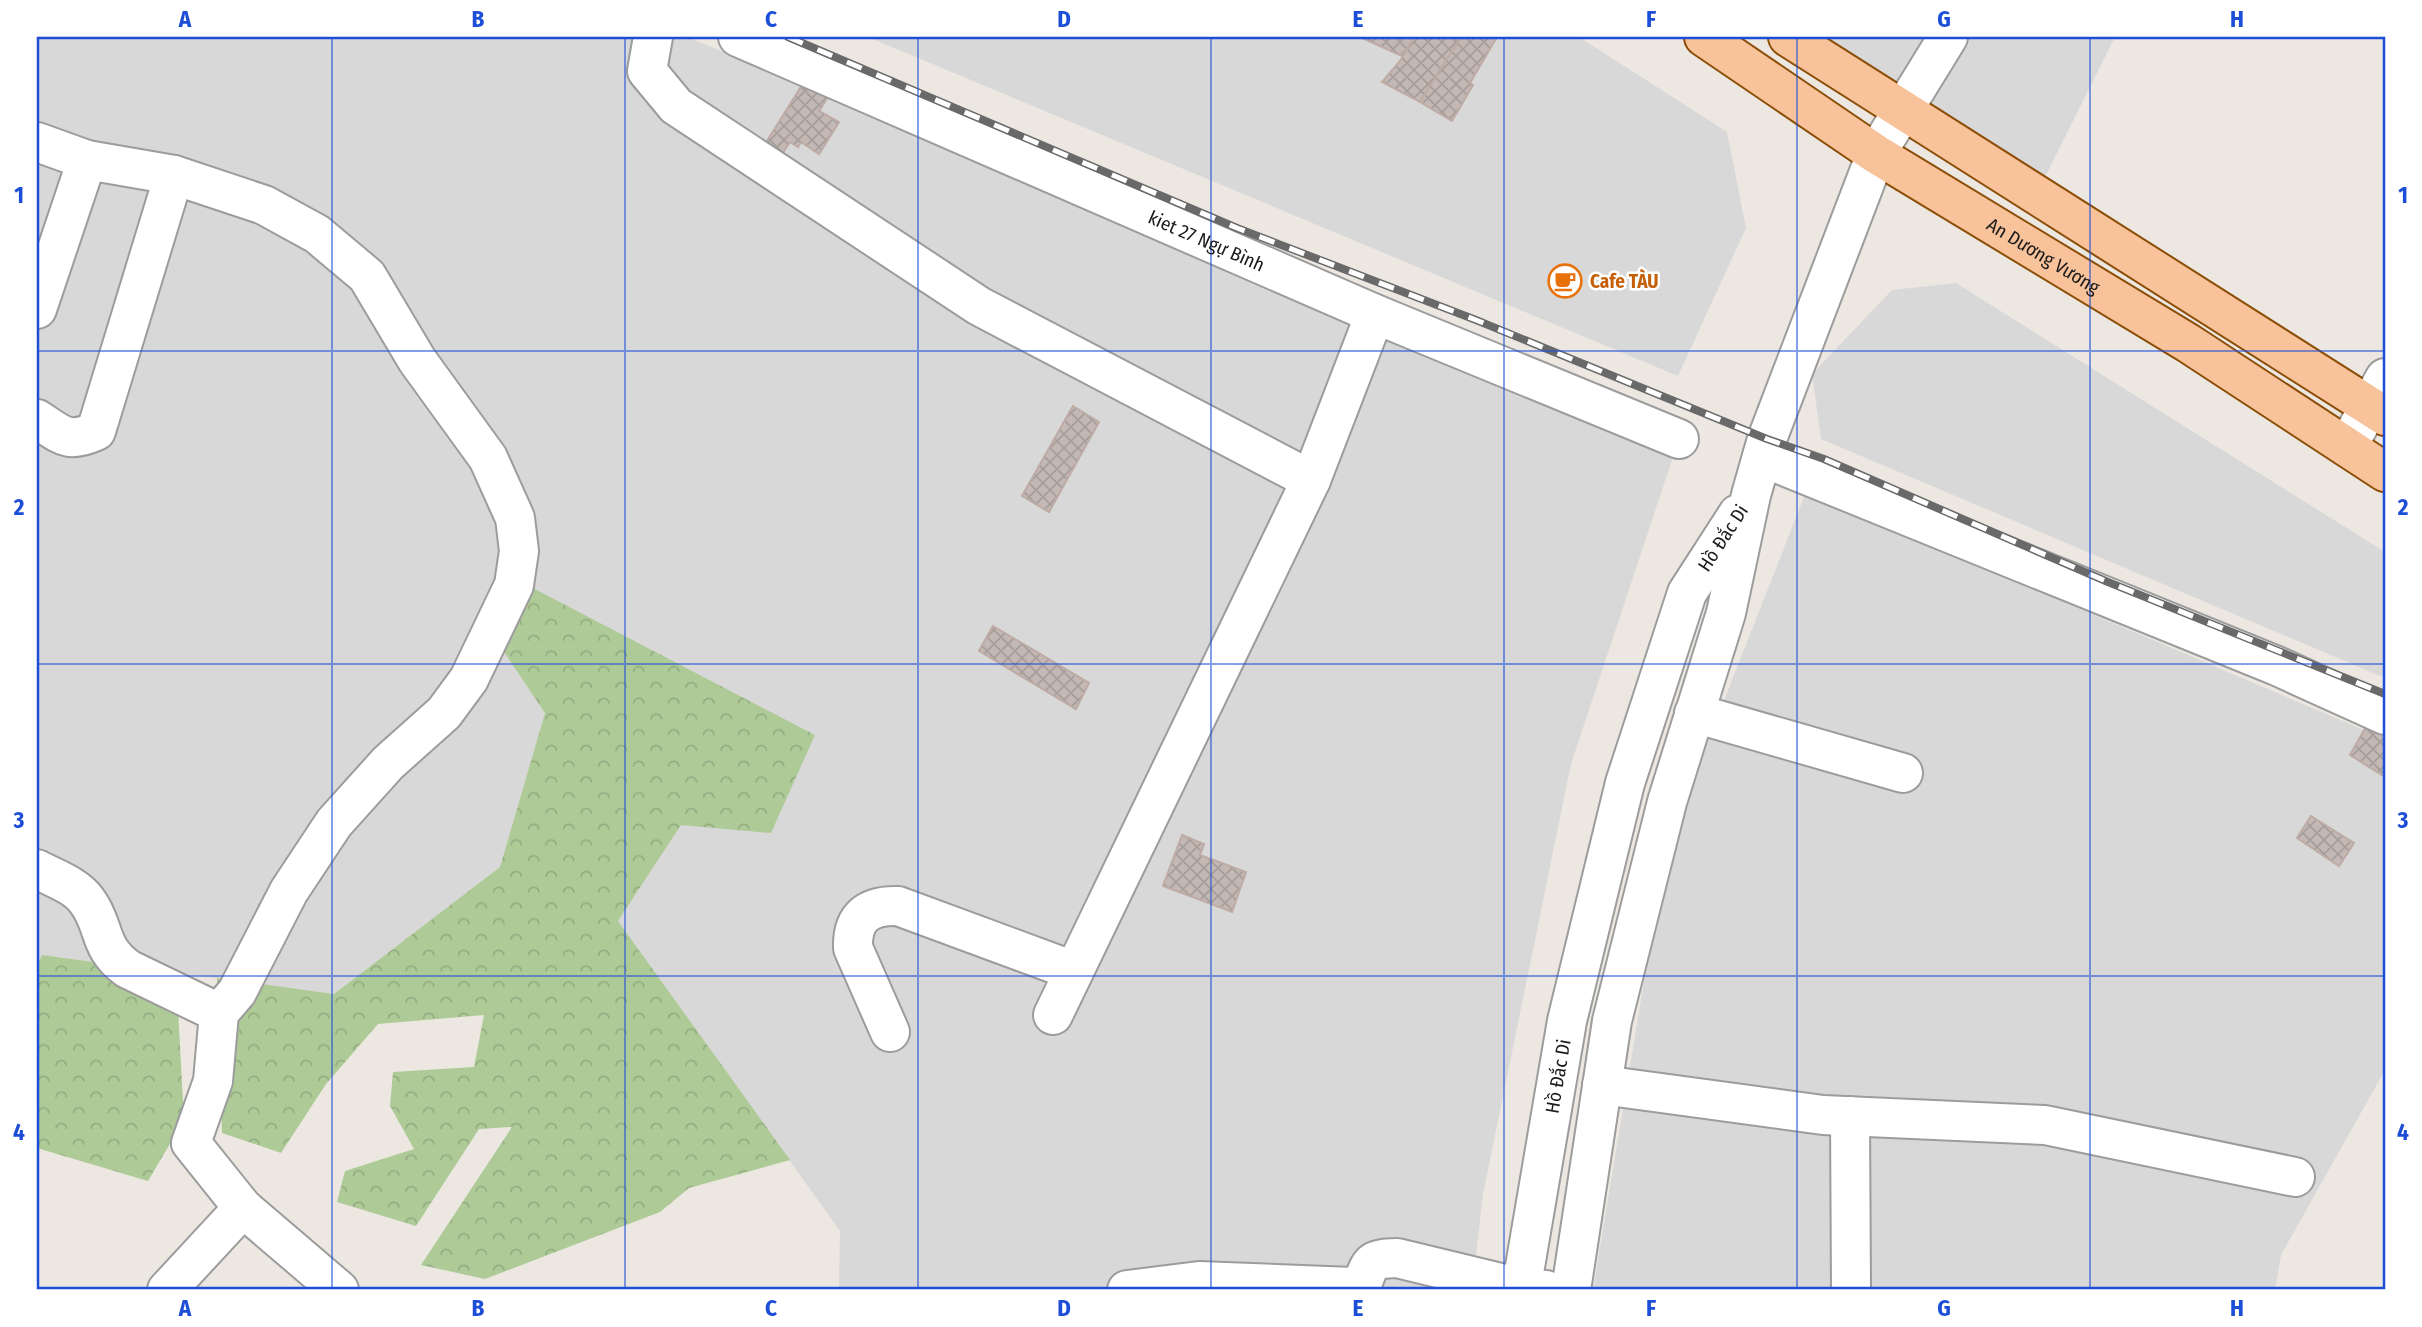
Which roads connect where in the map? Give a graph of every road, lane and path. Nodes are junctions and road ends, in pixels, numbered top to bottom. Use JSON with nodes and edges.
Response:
{"nodes":[{"id":1,"x":653,"y":37,"type":"edge"},
{"id":2,"x":738,"y":37,"type":"edge"},
{"id":3,"x":1704,"y":37,"type":"edge"},
{"id":4,"x":1788,"y":37,"type":"edge"},
{"id":5,"x":1948,"y":37,"type":"edge"},
{"id":6,"x":1903,"y":110,"type":"junction"},
{"id":7,"x":37,"y":142,"type":"edge"},
{"id":8,"x":1876,"y":153,"type":"junction"},
{"id":9,"x":88,"y":160,"type":"junction"},
{"id":10,"x":174,"y":175,"type":"junction"},
{"id":11,"x":37,"y":309,"type":"edge"},
{"id":12,"x":1375,"y":314,"type":"junction"},
{"id":13,"x":2381,"y":400,"type":"edge"},
{"id":14,"x":37,"y":419,"type":"edge"},
{"id":15,"x":1679,"y":439,"type":"dead end"},
{"id":16,"x":2347,"y":447,"type":"junction"},
{"id":17,"x":1762,"y":457,"type":"junction"},
{"id":18,"x":2385,"y":472,"type":"edge"},
{"id":19,"x":1311,"y":480,"type":"junction"},
{"id":20,"x":1751,"y":495,"type":"junction"},
{"id":21,"x":1695,"y":713,"type":"junction"},
{"id":22,"x":2385,"y":715,"type":"edge"},
{"id":23,"x":1903,"y":773,"type":"dead end"},
{"id":24,"x":37,"y":869,"type":"edge"},
{"id":25,"x":1074,"y":971,"type":"junction"},
{"id":26,"x":219,"y":1013,"type":"junction"},
{"id":27,"x":1053,"y":1015,"type":"dead end"},
{"id":28,"x":890,"y":1032,"type":"dead end"},
{"id":29,"x":1602,"y":1085,"type":"junction"},
{"id":30,"x":1850,"y":1116,"type":"junction"},
{"id":31,"x":2295,"y":1177,"type":"dead end"},
{"id":32,"x":243,"y":1208,"type":"junction"},
{"id":33,"x":167,"y":1290,"type":"edge"},
{"id":34,"x":339,"y":1290,"type":"edge"},
{"id":35,"x":1127,"y":1290,"type":"edge"},
{"id":36,"x":1531,"y":1290,"type":"edge"},
{"id":37,"x":1571,"y":1290,"type":"edge"},
{"id":38,"x":1851,"y":1290,"type":"edge"}],
"edges":[{"from":1,"to":19,"type":"street"},
{"from":2,"to":12,"type":"street","name":"kiet 27 Ngự Bình"},
{"from":3,"to":8,"type":"main road","name":"An Dương Vương"},
{"from":4,"to":6,"type":"main road"},
{"from":5,"to":6,"type":"street"},
{"from":6,"to":8,"type":"street"},
{"from":6,"to":13,"type":"main road"},
{"from":7,"to":9,"type":"street"},
{"from":8,"to":16,"type":"main road","name":"An Dương Vương"},
{"from":8,"to":17,"type":"street"},
{"from":9,"to":10,"type":"street"},
{"from":9,"to":11,"type":"street"},
{"from":10,"to":14,"type":"street"},
{"from":10,"to":26,"type":"street"},
{"from":12,"to":15,"type":"street","name":"kiet 27 Ngự Bình"},
{"from":12,"to":19,"type":"street"},
{"from":13,"to":16,"type":"street"},
{"from":16,"to":18,"type":"main road","name":"An Dương Vương"},
{"from":17,"to":20,"type":"street"},
{"from":17,"to":22,"type":"street"},
{"from":19,"to":25,"type":"street"},
{"from":20,"to":21,"type":"street","name":"Hồ Đắc Di"},
{"from":20,"to":36,"type":"street","name":"Hồ Đắc Di"},
{"from":21,"to":23,"type":"street"},
{"from":21,"to":29,"type":"street","name":"Hồ Đắc Di"},
{"from":24,"to":26,"type":"street"},
{"from":25,"to":27,"type":"street"},
{"from":25,"to":28,"type":"street"},
{"from":26,"to":32,"type":"street"},
{"from":29,"to":30,"type":"street"},
{"from":29,"to":37,"type":"street","name":"Hồ Đắc Di"},
{"from":30,"to":31,"type":"street"},
{"from":30,"to":38,"type":"street"},
{"from":32,"to":33,"type":"street"},
{"from":32,"to":34,"type":"street"},
{"from":35,"to":36,"type":"street"}]}
